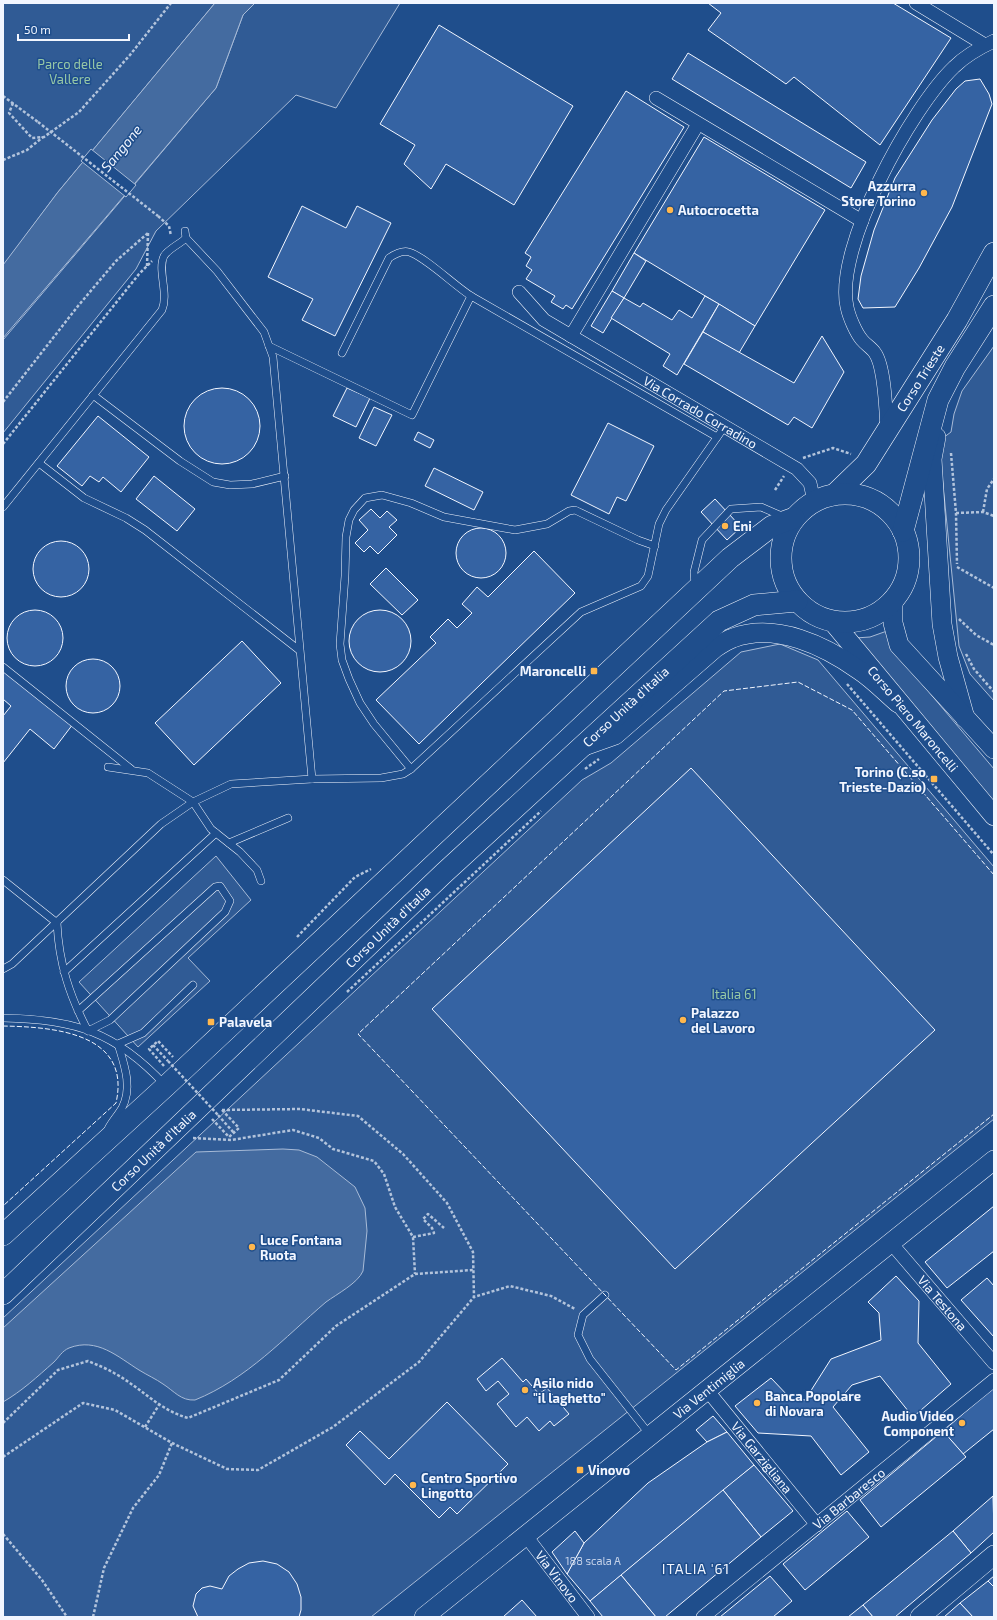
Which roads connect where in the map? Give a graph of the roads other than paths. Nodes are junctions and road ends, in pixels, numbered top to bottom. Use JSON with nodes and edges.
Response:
{"nodes":[{"id":1,"x":916,"y":3,"type":"edge"},
{"id":2,"x":989,"y":43,"type":"edge"},
{"id":3,"x":656,"y":98,"type":"dead end"},
{"id":4,"x":698,"y":124,"type":"junction"},
{"id":5,"x":862,"y":220,"type":"junction"},
{"id":6,"x":994,"y":253,"type":"edge"},
{"id":7,"x":519,"y":292,"type":"dead end"},
{"id":8,"x":471,"y":296,"type":"junction"},
{"id":9,"x":994,"y":306,"type":"edge"},
{"id":10,"x":571,"y":336,"type":"junction"},
{"id":11,"x":269,"y":346,"type":"junction"},
{"id":12,"x":342,"y":353,"type":"dead end"},
{"id":13,"x":94,"y":395,"type":"junction"},
{"id":14,"x":938,"y":400,"type":"junction"},
{"id":15,"x":725,"y":426,"type":"junction"},
{"id":16,"x":888,"y":430,"type":"junction"},
{"id":17,"x":717,"y":437,"type":"junction"},
{"id":18,"x":39,"y":463,"type":"junction"},
{"id":19,"x":285,"y":476,"type":"junction"},
{"id":20,"x":835,"y":494,"type":"junction"},
{"id":21,"x":814,"y":501,"type":"junction"},
{"id":22,"x":3,"y":507,"type":"edge"},
{"id":23,"x":791,"y":518,"type":"junction"},
{"id":24,"x":903,"y":531,"type":"junction"},
{"id":25,"x":655,"y":546,"type":"junction"},
{"id":26,"x":695,"y":590,"type":"junction"},
{"id":27,"x":893,"y":600,"type":"junction"},
{"id":28,"x":797,"y":601,"type":"junction"},
{"id":29,"x":832,"y":621,"type":"junction"},
{"id":30,"x":299,"y":650,"type":"junction"},
{"id":31,"x":3,"y":667,"type":"edge"},
{"id":32,"x":898,"y":703,"type":"junction"},
{"id":33,"x":965,"y":718,"type":"junction"},
{"id":34,"x":581,"y":748,"type":"junction"},
{"id":35,"x":994,"y":749,"type":"edge"},
{"id":36,"x":108,"y":766,"type":"dead end"},
{"id":37,"x":411,"y":769,"type":"junction"},
{"id":38,"x":132,"y":770,"type":"junction"},
{"id":39,"x":312,"y":779,"type":"junction"},
{"id":40,"x":193,"y":802,"type":"junction"},
{"id":41,"x":994,"y":816,"type":"edge"},
{"id":42,"x":288,"y":818,"type":"dead end"},
{"id":43,"x":216,"y":833,"type":"junction"},
{"id":44,"x":229,"y":844,"type":"junction"},
{"id":45,"x":3,"y":880,"type":"edge"},
{"id":46,"x":261,"y":881,"type":"dead end"},
{"id":47,"x":57,"y":922,"type":"junction"},
{"id":48,"x":3,"y":970,"type":"edge"},
{"id":49,"x":64,"y":972,"type":"junction"},
{"id":50,"x":193,"y":985,"type":"dead end"},
{"id":51,"x":78,"y":1011,"type":"junction"},
{"id":52,"x":3,"y":1018,"type":"edge"},
{"id":53,"x":88,"y":1030,"type":"junction"},
{"id":54,"x":118,"y":1044,"type":"junction"},
{"id":55,"x":165,"y":1076,"type":"junction"},
{"id":56,"x":96,"y":1150,"type":"junction"},
{"id":57,"x":994,"y":1160,"type":"edge"},
{"id":58,"x":44,"y":1196,"type":"junction"},
{"id":59,"x":3,"y":1235,"type":"edge"},
{"id":60,"x":891,"y":1243,"type":"junction"},
{"id":61,"x":3,"y":1244,"type":"edge"},
{"id":62,"x":3,"y":1294,"type":"edge"},
{"id":63,"x":605,"y":1295,"type":"dead end"},
{"id":64,"x":994,"y":1363,"type":"edge"},
{"id":65,"x":994,"y":1380,"type":"edge"},
{"id":66,"x":708,"y":1390,"type":"junction"},
{"id":67,"x":650,"y":1436,"type":"junction"},
{"id":68,"x":817,"y":1525,"type":"junction"},
{"id":69,"x":526,"y":1536,"type":"junction"},
{"id":70,"x":994,"y":1555,"type":"edge"},
{"id":71,"x":424,"y":1617,"type":"edge"},
{"id":72,"x":588,"y":1617,"type":"edge"},
{"id":73,"x":704,"y":1617,"type":"edge"},
{"id":74,"x":920,"y":1617,"type":"edge"}],
"edges":[{"from":1,"to":2,"type":"street"},
{"from":2,"to":5,"type":"street"},
{"from":3,"to":4,"type":"street"},
{"from":4,"to":5,"type":"street"},
{"from":4,"to":10,"type":"street"},
{"from":5,"to":16,"type":"street"},
{"from":6,"to":16,"type":"main road","name":"Corso Trieste"},
{"from":7,"to":10,"type":"street","name":"Via Corrado Corradino"},
{"from":8,"to":11,"type":"lane"},
{"from":8,"to":12,"type":"lane"},
{"from":8,"to":17,"type":"lane"},
{"from":9,"to":14,"type":"main road","name":"Corso Trieste"},
{"from":10,"to":15,"type":"street","name":"Via Corrado Corradino"},
{"from":11,"to":13,"type":"lane"},
{"from":11,"to":19,"type":"lane"},
{"from":13,"to":18,"type":"lane"},
{"from":13,"to":19,"type":"lane"},
{"from":14,"to":24,"type":"main road","name":"Corso Trieste"},
{"from":14,"to":33,"type":"main road"},
{"from":15,"to":17,"type":"lane"},
{"from":15,"to":21,"type":"street","name":"Via Corrado Corradino"},
{"from":16,"to":20,"type":"main road","name":"Corso Trieste"},
{"from":17,"to":25,"type":"lane"},
{"from":18,"to":22,"type":"lane"},
{"from":18,"to":30,"type":"lane"},
{"from":19,"to":30,"type":"lane"},
{"from":20,"to":21,"type":"main road"},
{"from":20,"to":24,"type":"main road"},
{"from":21,"to":23,"type":"main road"},
{"from":23,"to":26,"type":"main road"},
{"from":23,"to":26,"type":"lane"},
{"from":23,"to":28,"type":"main road"},
{"from":24,"to":27,"type":"main road"},
{"from":25,"to":37,"type":"lane"},
{"from":25,"to":37,"type":"lane"},
{"from":26,"to":55,"type":"main road"},
{"from":27,"to":29,"type":"main road"},
{"from":27,"to":33,"type":"main road"},
{"from":28,"to":29,"type":"main road"},
{"from":28,"to":34,"type":"main road","name":"Corso Unità d'Italia"},
{"from":29,"to":32,"type":"main road","name":"Corso Piero Maroncelli"},
{"from":30,"to":39,"type":"lane"},
{"from":31,"to":38,"type":"lane"},
{"from":32,"to":34,"type":"main road"},
{"from":32,"to":41,"type":"main road","name":"Corso Piero Maroncelli"},
{"from":33,"to":35,"type":"main road"},
{"from":34,"to":62,"type":"main road","name":"Corso Unità d'Italia"},
{"from":36,"to":38,"type":"lane"},
{"from":37,"to":39,"type":"lane"},
{"from":38,"to":40,"type":"lane"},
{"from":39,"to":40,"type":"lane"},
{"from":40,"to":43,"type":"lane"},
{"from":40,"to":47,"type":"lane"},
{"from":42,"to":44,"type":"lane"},
{"from":43,"to":44,"type":"lane"},
{"from":43,"to":49,"type":"lane"},
{"from":44,"to":46,"type":"lane"},
{"from":45,"to":47,"type":"lane"},
{"from":47,"to":48,"type":"lane"},
{"from":47,"to":49,"type":"lane"},
{"from":49,"to":51,"type":"lane"},
{"from":50,"to":54,"type":"lane"},
{"from":51,"to":53,"type":"lane"},
{"from":51,"to":53,"type":"lane"},
{"from":52,"to":53,"type":"lane"},
{"from":53,"to":54,"type":"lane"},
{"from":54,"to":55,"type":"lane"},
{"from":54,"to":56,"type":"lane"},
{"from":55,"to":56,"type":"main road"},
{"from":56,"to":58,"type":"main road"},
{"from":57,"to":60,"type":"main road","name":"Via Ventimiglia"},
{"from":58,"to":59,"type":"main road"},
{"from":58,"to":61,"type":"main road"},
{"from":60,"to":64,"type":"street","name":"Via Testona"},
{"from":60,"to":66,"type":"main road","name":"Via Ventimiglia"},
{"from":63,"to":67,"type":"lane"},
{"from":65,"to":68,"type":"street","name":"Via Barbaresco"},
{"from":66,"to":67,"type":"main road","name":"Via Ventimiglia"},
{"from":66,"to":68,"type":"street","name":"Via Garzigliana"},
{"from":67,"to":69,"type":"main road","name":"Via Ventimiglia"},
{"from":68,"to":73,"type":"street","name":"Via Barbaresco"},
{"from":69,"to":71,"type":"main road","name":"Via Ventimiglia"},
{"from":69,"to":72,"type":"street","name":"Via Vinovo"},
{"from":70,"to":74,"type":"main road"}]}
